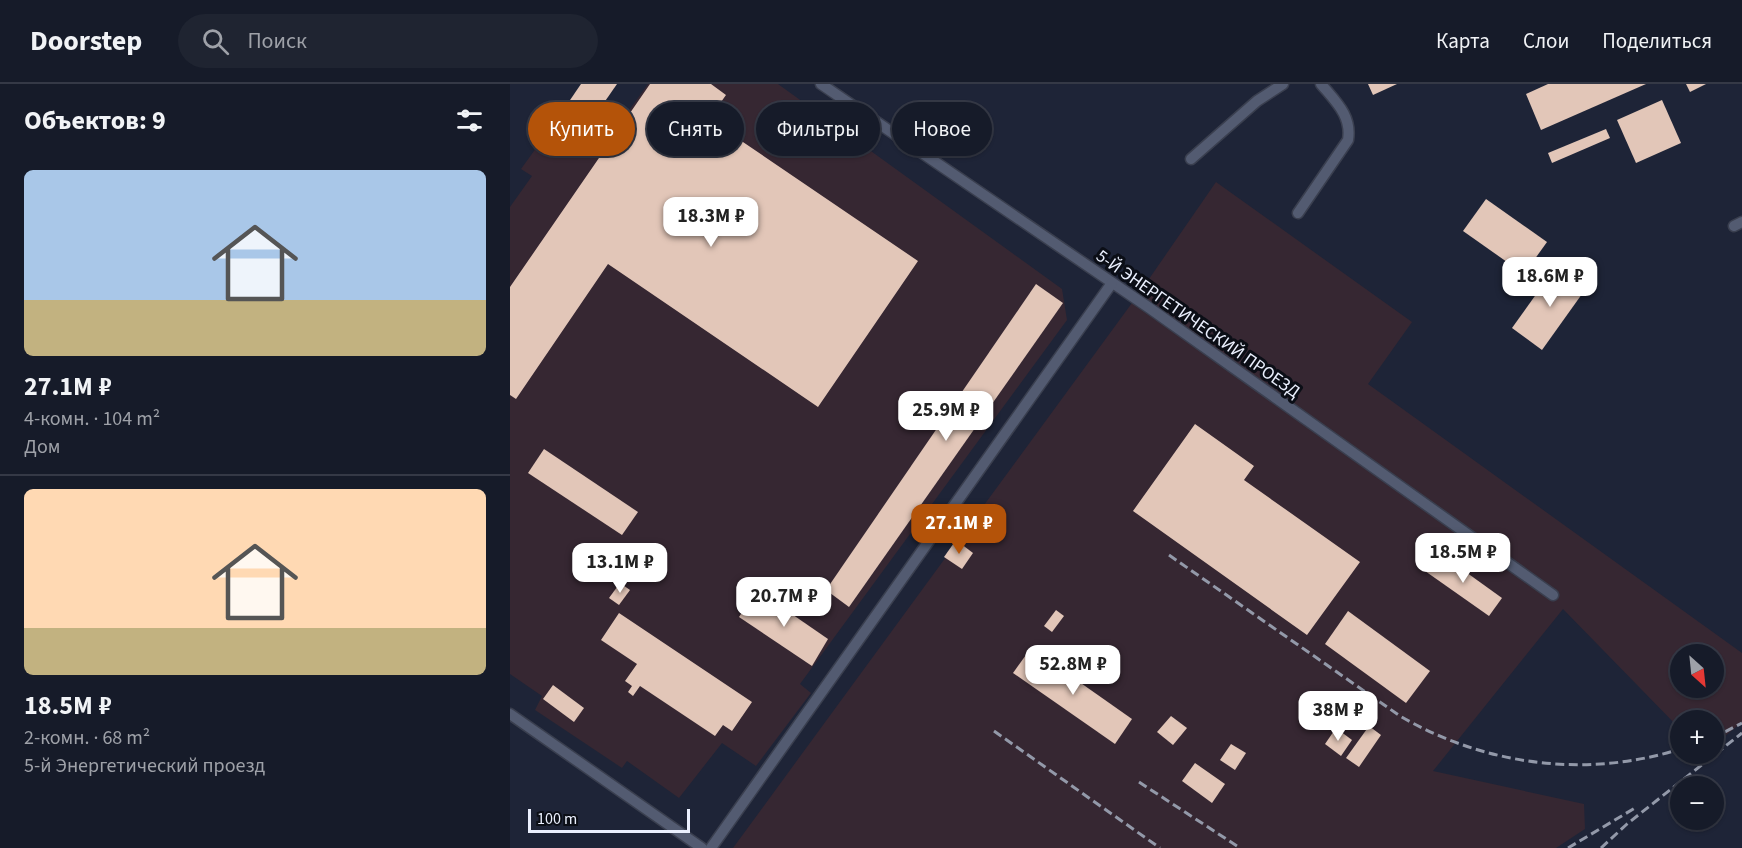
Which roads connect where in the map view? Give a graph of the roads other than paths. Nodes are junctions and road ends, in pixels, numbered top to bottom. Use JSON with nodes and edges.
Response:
{"nodes":[{"id":1,"x":821,"y":84,"type":"edge"},
{"id":2,"x":1283,"y":84,"type":"edge"},
{"id":3,"x":1321,"y":84,"type":"edge"},
{"id":4,"x":1191,"y":159,"type":"dead end"},
{"id":5,"x":1298,"y":213,"type":"dead end"},
{"id":6,"x":1112,"y":284,"type":"junction"},
{"id":7,"x":1553,"y":595,"type":"dead end"},
{"id":8,"x":510,"y":714,"type":"edge"},
{"id":9,"x":702,"y":848,"type":"edge"},
{"id":10,"x":711,"y":848,"type":"edge"}],
"edges":[{"from":1,"to":6,"type":"street","name":"5-Й ЭНЕРГЕТИЧЕСКИЙ ПРОЕЗД"},
{"from":2,"to":4,"type":"street"},
{"from":3,"to":5,"type":"street"},
{"from":6,"to":7,"type":"street","name":"5-Й ЭНЕРГЕТИЧЕСКИЙ ПРОЕЗД"},
{"from":6,"to":10,"type":"street"},
{"from":8,"to":9,"type":"street"}]}
